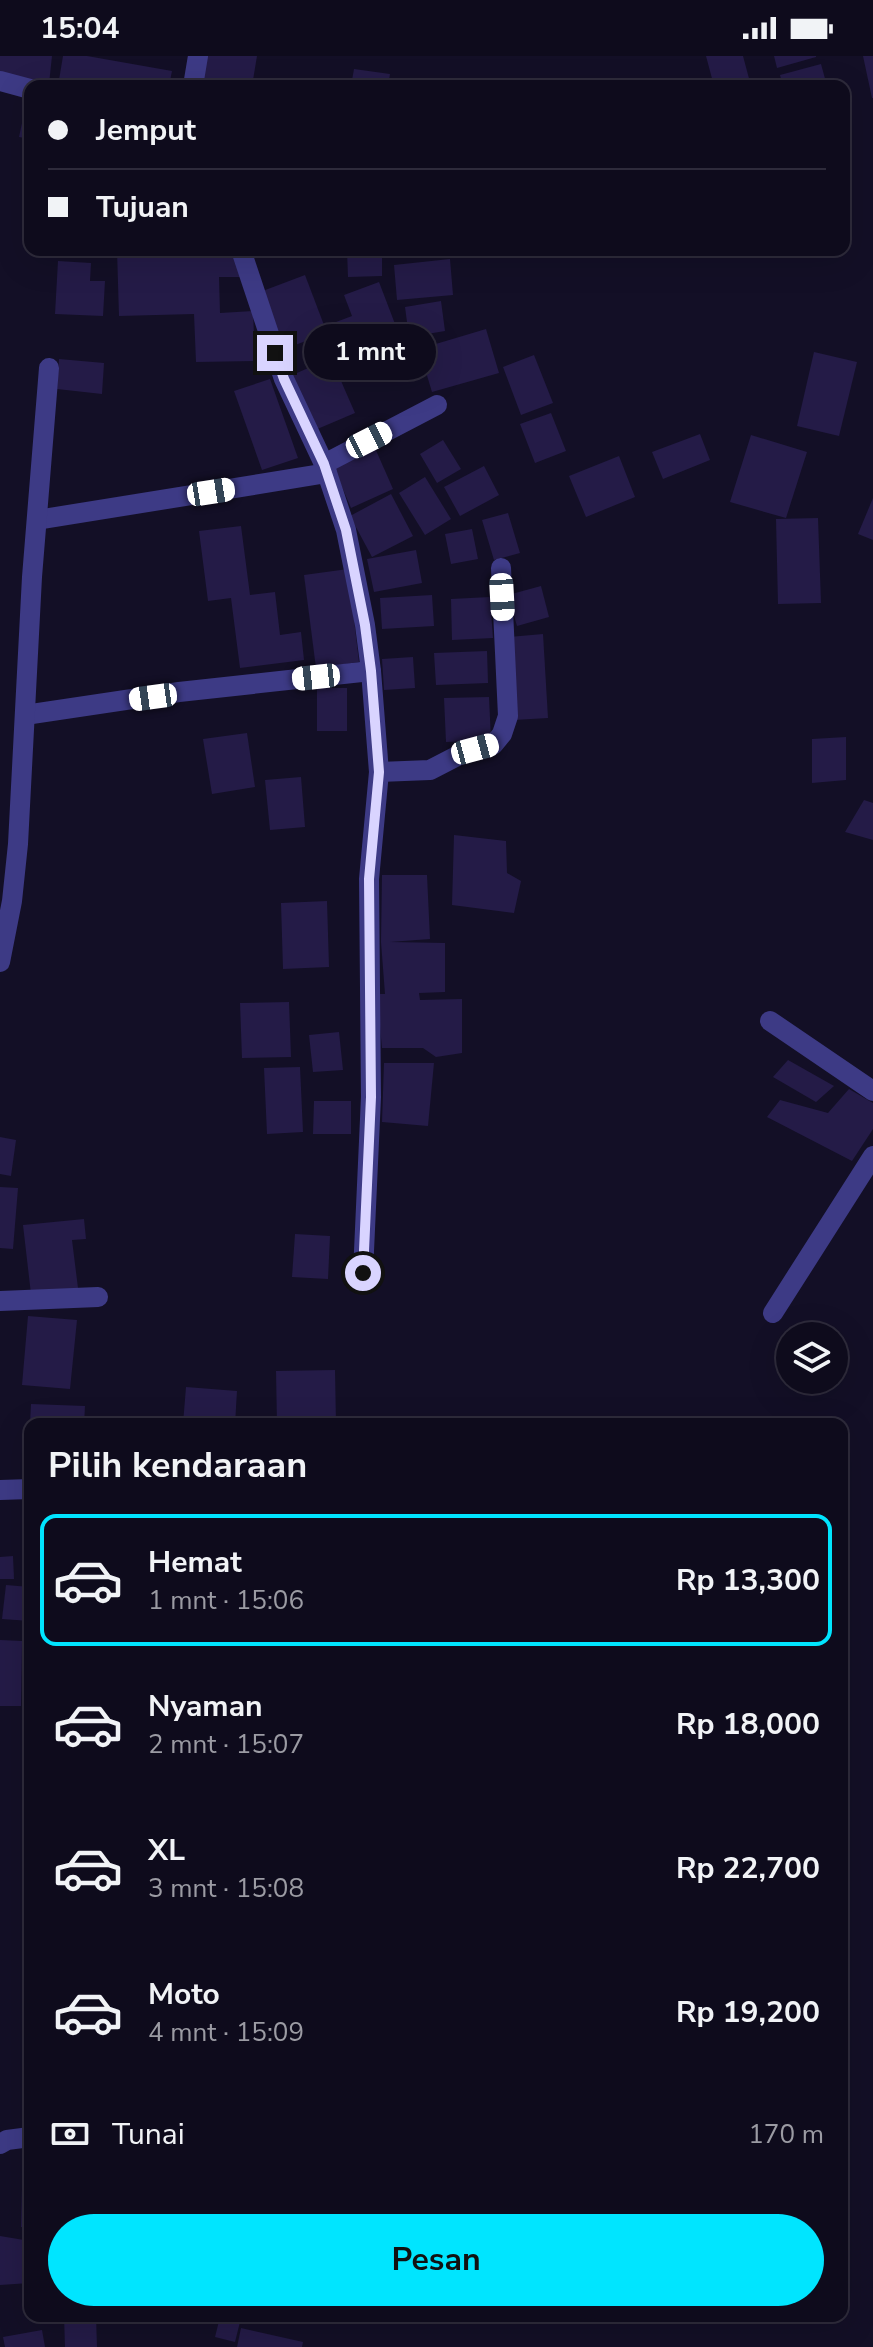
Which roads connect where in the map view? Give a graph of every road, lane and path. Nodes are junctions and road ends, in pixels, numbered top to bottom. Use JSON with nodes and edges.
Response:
{"nodes":[{"id":1,"x":198,"y":56,"type":"edge"},
{"id":2,"x":194,"y":80,"type":"edge"},
{"id":3,"x":0,"y":81,"type":"edge"},
{"id":4,"x":24,"y":87,"type":"edge"},
{"id":5,"x":243,"y":256,"type":"edge"},
{"id":6,"x":49,"y":368,"type":"dead end"},
{"id":7,"x":437,"y":405,"type":"dead end"},
{"id":8,"x":325,"y":469,"type":"junction"},
{"id":9,"x":37,"y":520,"type":"junction"},
{"id":10,"x":501,"y":568,"type":"dead end"},
{"id":11,"x":371,"y":671,"type":"junction"},
{"id":12,"x":25,"y":715,"type":"junction"},
{"id":13,"x":379,"y":772,"type":"junction"},
{"id":14,"x":0,"y":962,"type":"edge"},
{"id":15,"x":770,"y":1021,"type":"dead end"},
{"id":16,"x":873,"y":1091,"type":"edge"},
{"id":17,"x":873,"y":1156,"type":"edge"},
{"id":18,"x":363,"y":1273,"type":"dead end"},
{"id":19,"x":98,"y":1297,"type":"dead end"},
{"id":20,"x":0,"y":1301,"type":"edge"},
{"id":21,"x":773,"y":1313,"type":"dead end"},
{"id":22,"x":24,"y":1489,"type":"edge"},
{"id":23,"x":0,"y":1490,"type":"edge"},
{"id":24,"x":24,"y":2138,"type":"edge"},
{"id":25,"x":0,"y":2144,"type":"edge"}],
"edges":[{"from":1,"to":2,"type":"street"},
{"from":3,"to":4,"type":"street"},
{"from":5,"to":8,"type":"street"},
{"from":6,"to":9,"type":"street"},
{"from":7,"to":8,"type":"street"},
{"from":8,"to":9,"type":"street"},
{"from":8,"to":11,"type":"street"},
{"from":9,"to":12,"type":"street"},
{"from":10,"to":13,"type":"street"},
{"from":11,"to":12,"type":"street"},
{"from":11,"to":13,"type":"street"},
{"from":12,"to":14,"type":"street"},
{"from":13,"to":18,"type":"street"},
{"from":15,"to":16,"type":"street"},
{"from":17,"to":21,"type":"street"},
{"from":19,"to":20,"type":"street"},
{"from":22,"to":23,"type":"street"},
{"from":24,"to":25,"type":"street"}]}
